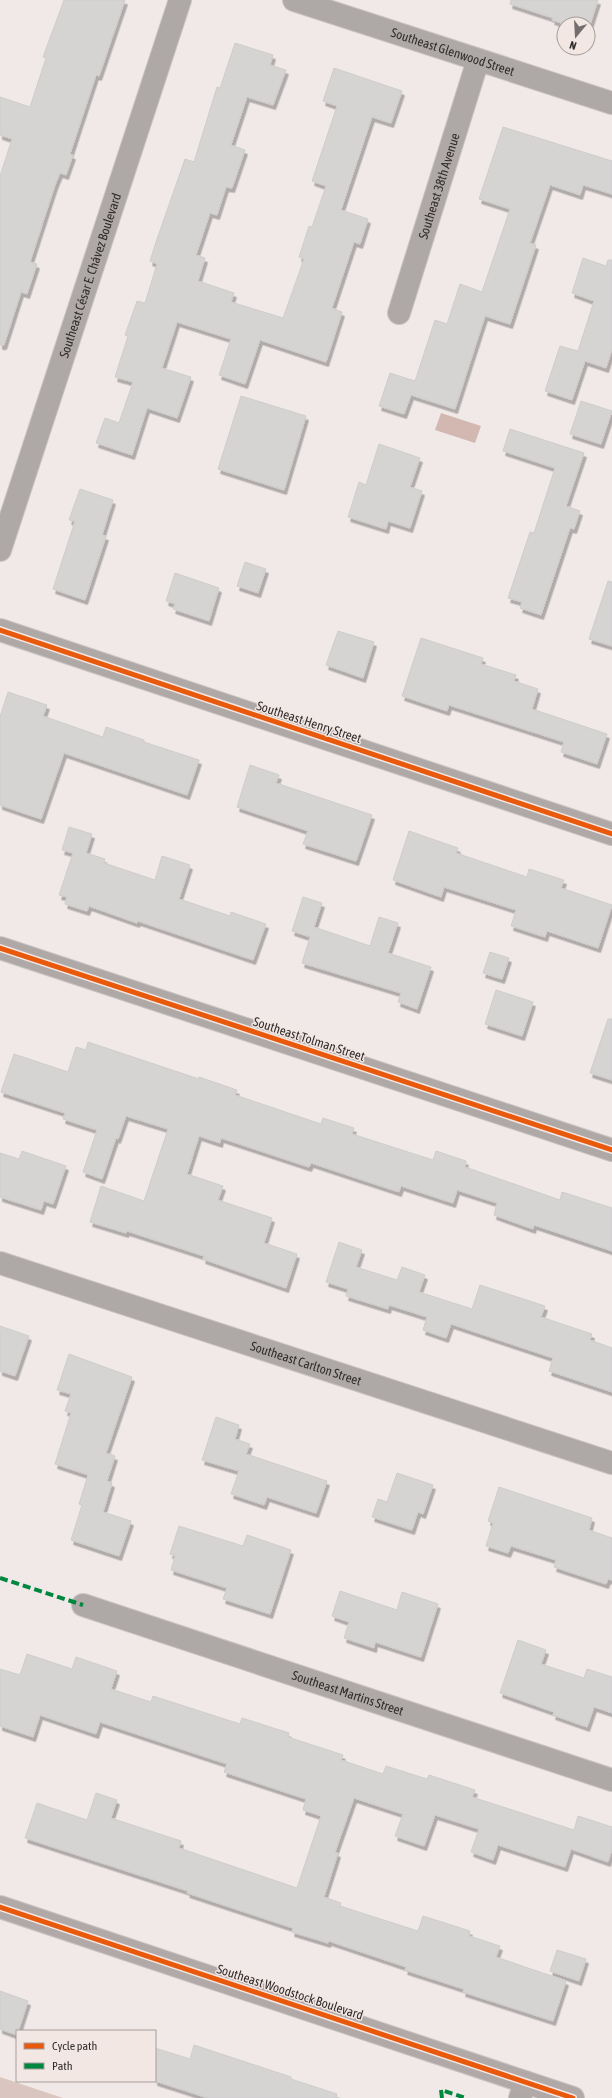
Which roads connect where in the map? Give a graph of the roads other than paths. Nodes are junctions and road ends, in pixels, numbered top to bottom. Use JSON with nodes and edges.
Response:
{"nodes":[{"id":1,"x":180,"y":0,"type":"edge"},
{"id":2,"x":294,"y":0,"type":"edge"},
{"id":3,"x":478,"y":60,"type":"junction"},
{"id":4,"x":612,"y":103,"type":"edge"},
{"id":5,"x":399,"y":313,"type":"dead end"},
{"id":6,"x":0,"y":550,"type":"edge"},
{"id":7,"x":0,"y":630,"type":"edge"},
{"id":8,"x":612,"y":834,"type":"edge"},
{"id":9,"x":0,"y":948,"type":"edge"},
{"id":10,"x":612,"y":1150,"type":"edge"},
{"id":11,"x":0,"y":1263,"type":"edge"},
{"id":12,"x":612,"y":1463,"type":"edge"},
{"id":13,"x":83,"y":1605,"type":"dead end"},
{"id":14,"x":612,"y":1780,"type":"edge"},
{"id":15,"x":0,"y":1907,"type":"edge"},
{"id":16,"x":523,"y":2090,"type":"edge"},
{"id":17,"x":573,"y":2098,"type":"edge"}],
"edges":[{"from":1,"to":6,"type":"street","name":"Southeast César E. Chávez Boulevard"},
{"from":2,"to":3,"type":"street","name":"Southeast Glenwood Street"},
{"from":3,"to":4,"type":"street","name":"Southeast Glenwood Street"},
{"from":3,"to":5,"type":"street","name":"Southeast 38th Avenue"},
{"from":7,"to":8,"type":"street","name":"Southeast Henry Street"},
{"from":9,"to":10,"type":"street","name":"Southeast Tolman Street"},
{"from":11,"to":12,"type":"street","name":"Southeast Carlton Street"},
{"from":13,"to":14,"type":"street","name":"Southeast Martins Street"},
{"from":15,"to":16,"type":"main road","name":"Southeast Woodstock Boulevard"},
{"from":16,"to":17,"type":"main road","name":"Southeast Woodstock Boulevard"}]}
